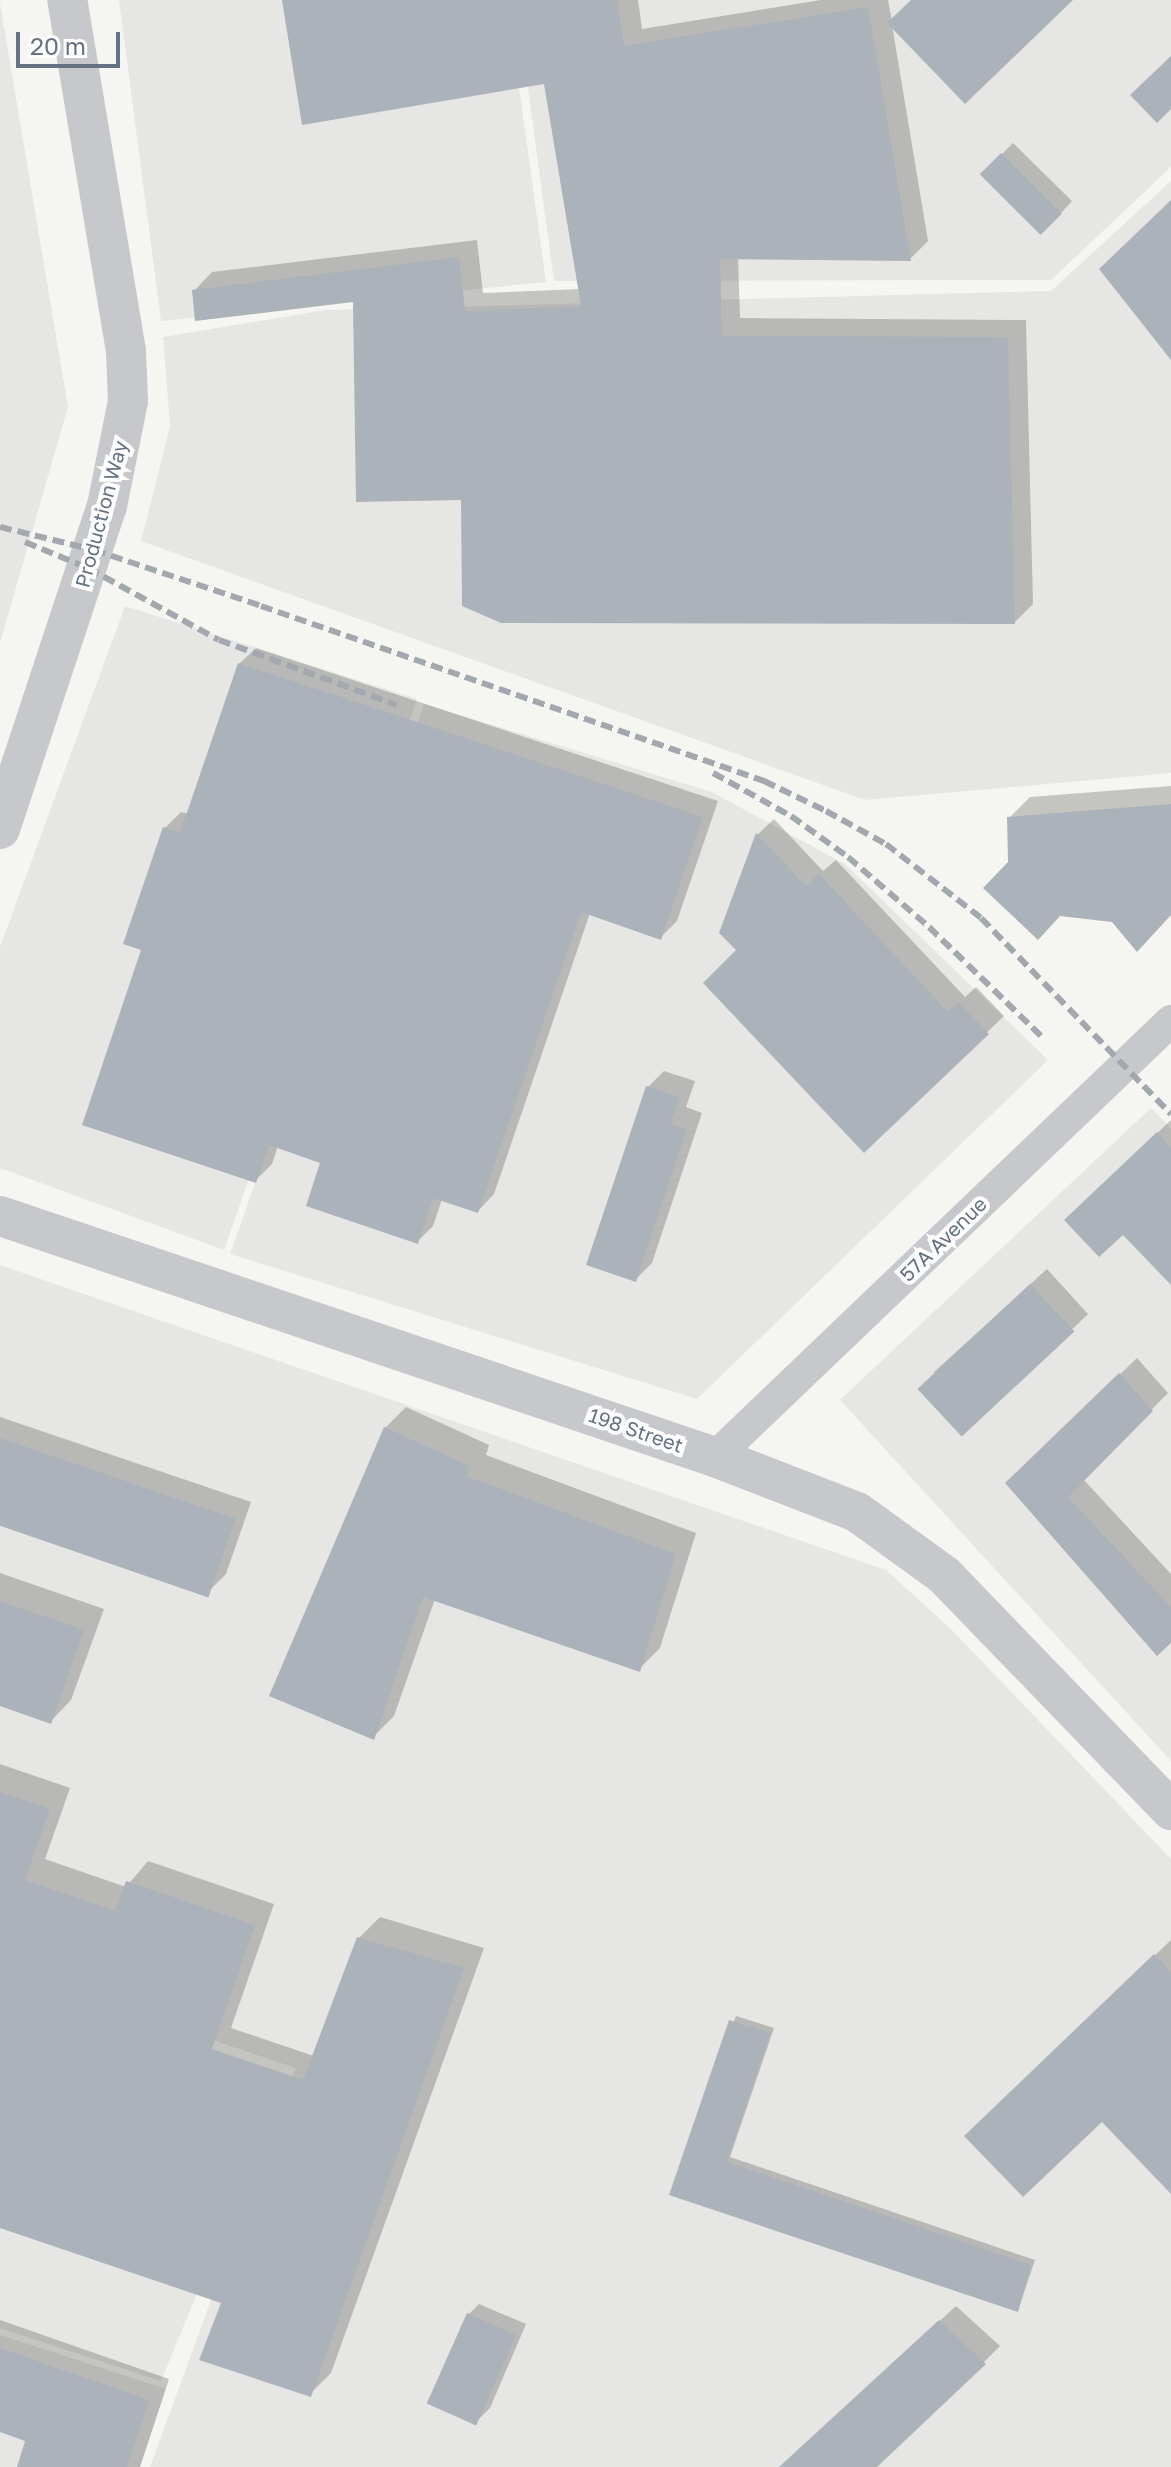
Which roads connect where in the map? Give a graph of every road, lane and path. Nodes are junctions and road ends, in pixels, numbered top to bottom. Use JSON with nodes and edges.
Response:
{"nodes":[{"id":1,"x":67,"y":0,"type":"edge"},
{"id":2,"x":0,"y":829,"type":"edge"},
{"id":3,"x":1171,"y":1021,"type":"edge"},
{"id":4,"x":0,"y":1216,"type":"edge"},
{"id":5,"x":715,"y":1457,"type":"junction"},
{"id":6,"x":1171,"y":1810,"type":"edge"}],
"edges":[{"from":1,"to":2,"type":"street","name":"Production Way"},
{"from":3,"to":5,"type":"street","name":"57A Avenue"},
{"from":4,"to":5,"type":"street","name":"198 Street"},
{"from":5,"to":6,"type":"street","name":"198 Street"}]}
